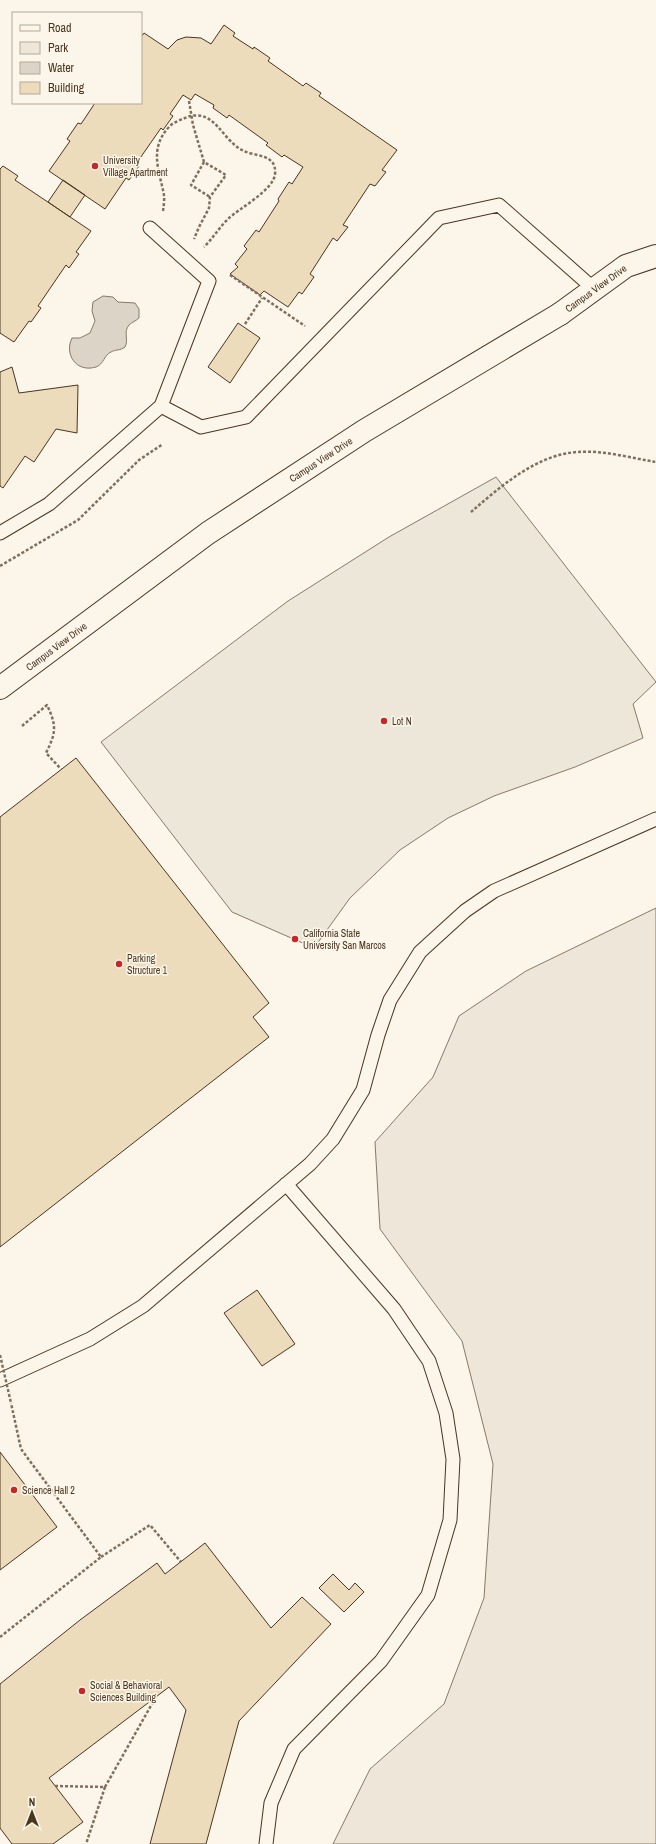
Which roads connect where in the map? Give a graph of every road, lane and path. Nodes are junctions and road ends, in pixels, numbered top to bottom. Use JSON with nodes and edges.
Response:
{"nodes":[{"id":1,"x":189,"y":101,"type":"dead end"},
{"id":2,"x":193,"y":116,"type":"junction"},
{"id":3,"x":204,"y":162,"type":"junction"},
{"id":4,"x":210,"y":197,"type":"junction"},
{"id":5,"x":163,"y":212,"type":"dead end"},
{"id":6,"x":150,"y":228,"type":"dead end"},
{"id":7,"x":187,"y":256,"type":"junction"},
{"id":8,"x":656,"y":256,"type":"edge"},
{"id":9,"x":227,"y":273,"type":"dead end"},
{"id":10,"x":594,"y":289,"type":"junction"},
{"id":11,"x":262,"y":298,"type":"junction"},
{"id":12,"x":245,"y":324,"type":"dead end"},
{"id":13,"x":308,"y":328,"type":"dead end"},
{"id":14,"x":161,"y":406,"type":"junction"},
{"id":15,"x":163,"y":444,"type":"dead end"},
{"id":16,"x":656,"y":462,"type":"edge"},
{"id":17,"x":471,"y":512,"type":"dead end"},
{"id":18,"x":0,"y":533,"type":"edge"},
{"id":19,"x":0,"y":566,"type":"edge"},
{"id":20,"x":0,"y":688,"type":"edge"},
{"id":21,"x":22,"y":726,"type":"dead end"},
{"id":22,"x":61,"y":769,"type":"dead end"},
{"id":23,"x":656,"y":818,"type":"edge"},
{"id":24,"x":286,"y":1184,"type":"junction"},
{"id":25,"x":0,"y":1355,"type":"edge"},
{"id":26,"x":0,"y":1380,"type":"edge"},
{"id":27,"x":101,"y":1558,"type":"junction"},
{"id":28,"x":181,"y":1562,"type":"dead end"},
{"id":29,"x":0,"y":1637,"type":"edge"},
{"id":30,"x":157,"y":1696,"type":"dead end"},
{"id":31,"x":55,"y":1786,"type":"dead end"},
{"id":32,"x":105,"y":1787,"type":"junction"},
{"id":33,"x":86,"y":1844,"type":"edge"},
{"id":34,"x":266,"y":1844,"type":"edge"}],
"edges":[{"from":1,"to":2,"type":"path"},
{"from":2,"to":3,"type":"path"},
{"from":2,"to":5,"type":"path"},
{"from":2,"to":7,"type":"path"},
{"from":3,"to":4,"type":"path"},
{"from":3,"to":4,"type":"path"},
{"from":4,"to":7,"type":"path"},
{"from":6,"to":7,"type":"lane"},
{"from":7,"to":14,"type":"lane"},
{"from":8,"to":10,"type":"street","name":"Campus View Drive"},
{"from":9,"to":11,"type":"path"},
{"from":10,"to":14,"type":"lane"},
{"from":10,"to":20,"type":"street","name":"Campus View Drive"},
{"from":11,"to":12,"type":"path"},
{"from":11,"to":13,"type":"path"},
{"from":14,"to":18,"type":"lane"},
{"from":15,"to":19,"type":"path"},
{"from":16,"to":17,"type":"path"},
{"from":21,"to":22,"type":"path"},
{"from":23,"to":24,"type":"lane"},
{"from":24,"to":26,"type":"lane"},
{"from":24,"to":34,"type":"lane"},
{"from":25,"to":27,"type":"path","bridge":true},
{"from":27,"to":28,"type":"path"},
{"from":27,"to":29,"type":"path"},
{"from":30,"to":32,"type":"path"},
{"from":31,"to":32,"type":"path"},
{"from":32,"to":33,"type":"path"}]}
